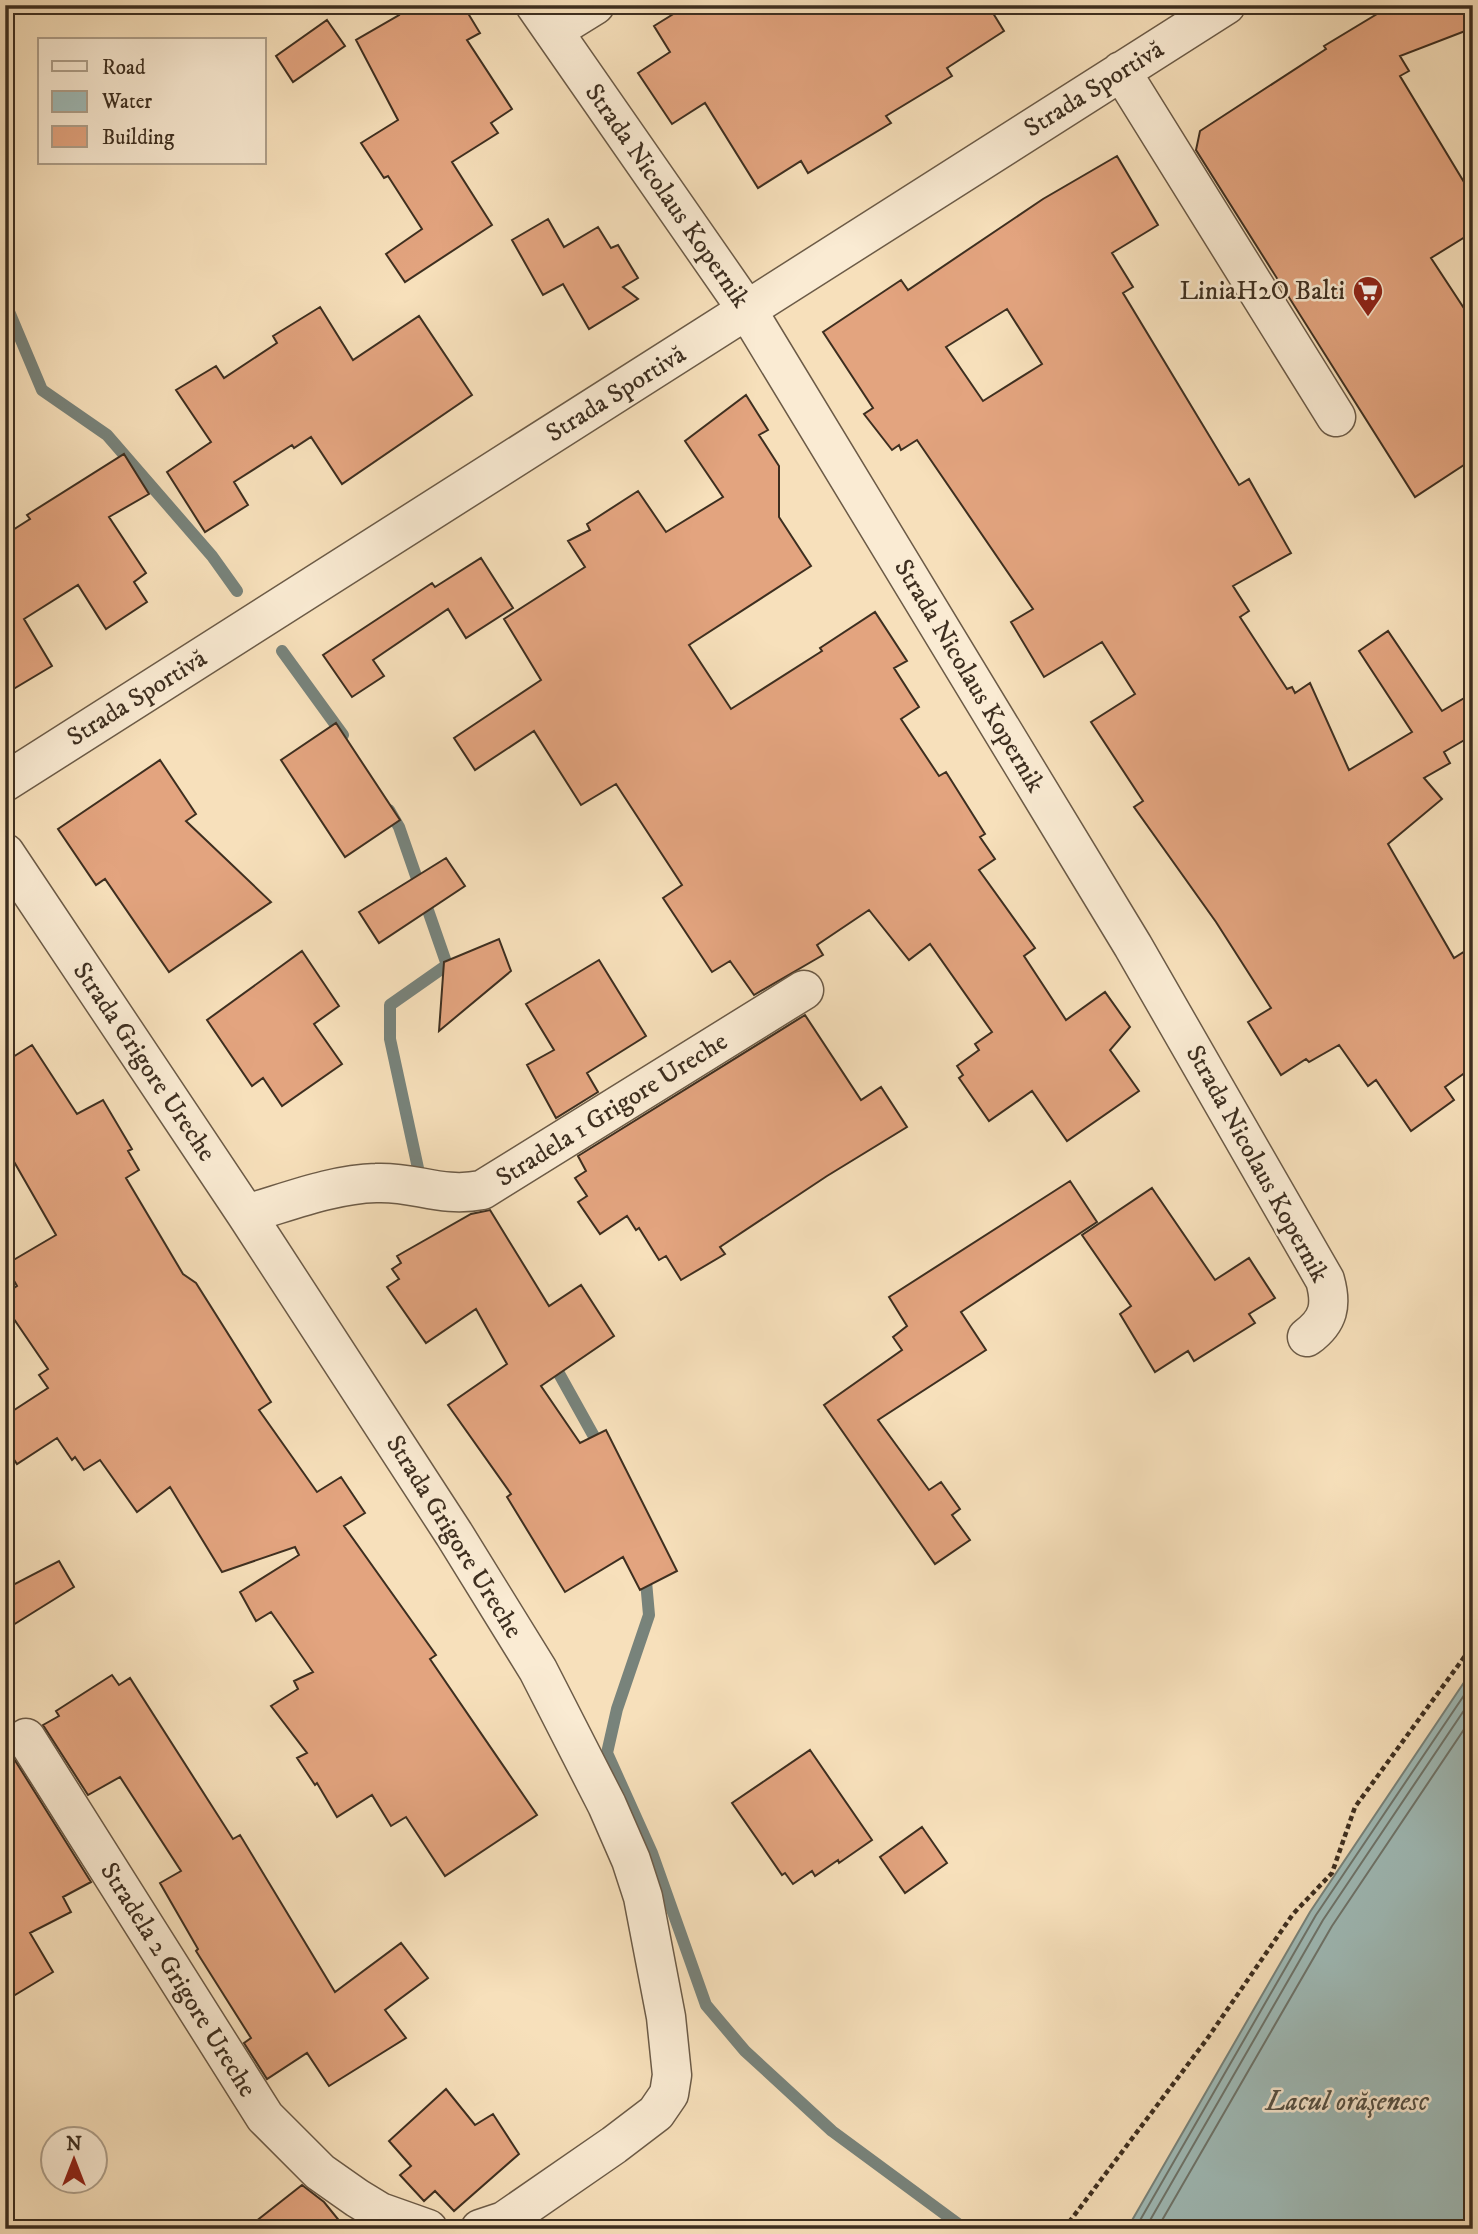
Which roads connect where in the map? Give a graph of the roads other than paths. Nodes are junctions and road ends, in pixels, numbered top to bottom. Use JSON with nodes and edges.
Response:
{"nodes":[{"id":1,"x":595,"y":5,"type":"edge"},
{"id":2,"x":1226,"y":5,"type":"edge"},
{"id":3,"x":544,"y":18,"type":"edge"},
{"id":4,"x":1121,"y":71,"type":"junction"},
{"id":5,"x":747,"y":310,"type":"junction"},
{"id":6,"x":1336,"y":417,"type":"dead end"},
{"id":7,"x":5,"y":782,"type":"edge"},
{"id":8,"x":5,"y":853,"type":"edge"},
{"id":9,"x":804,"y":990,"type":"dead end"},
{"id":10,"x":246,"y":1213,"type":"junction"},
{"id":11,"x":1307,"y":1337,"type":"dead end"},
{"id":12,"x":26,"y":1738,"type":"dead end"},
{"id":13,"x":496,"y":2226,"type":"edge"},
{"id":14,"x":428,"y":2229,"type":"edge"}],
"edges":[{"from":1,"to":3,"type":"street","name":"Strada Nicolaus Kopernik"},
{"from":2,"to":4,"type":"street","name":"Strada Sportivă"},
{"from":3,"to":5,"type":"street","name":"Strada Nicolaus Kopernik"},
{"from":4,"to":5,"type":"street","name":"Strada Sportivă"},
{"from":4,"to":6,"type":"street"},
{"from":5,"to":7,"type":"street","name":"Strada Sportivă"},
{"from":5,"to":11,"type":"street","name":"Strada Nicolaus Kopernik"},
{"from":8,"to":10,"type":"street","name":"Strada Grigore Ureche"},
{"from":9,"to":10,"type":"street","name":"Stradela 1 Grigore Ureche"},
{"from":10,"to":13,"type":"street","name":"Strada Grigore Ureche"},
{"from":12,"to":14,"type":"street","name":"Stradela 2 Grigore Ureche"}]}
